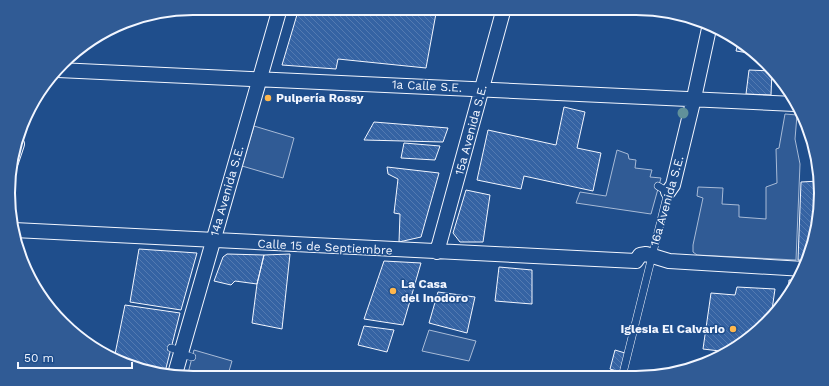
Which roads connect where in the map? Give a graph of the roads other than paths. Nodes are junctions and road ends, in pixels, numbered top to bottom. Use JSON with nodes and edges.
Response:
{"nodes":[{"id":1,"x":278,"y":15,"type":"edge"},
{"id":2,"x":502,"y":15,"type":"edge"},
{"id":3,"x":709,"y":31,"type":"edge"},
{"id":4,"x":64,"y":70,"type":"edge"},
{"id":5,"x":260,"y":78,"type":"junction"},
{"id":6,"x":482,"y":89,"type":"junction"},
{"id":7,"x":694,"y":98,"type":"junction"},
{"id":8,"x":790,"y":104,"type":"edge"},
{"id":9,"x":671,"y":188,"type":"joint"},
{"id":10,"x":19,"y":230,"type":"edge"},
{"id":11,"x":213,"y":241,"type":"junction"},
{"id":12,"x":437,"y":252,"type":"junction"},
{"id":13,"x":651,"y":256,"type":"junction"},
{"id":14,"x":798,"y":267,"type":"edge"},
{"id":15,"x":176,"y":370,"type":"edge"},
{"id":16,"x":623,"y":371,"type":"edge"}],
"edges":[{"from":1,"to":5,"type":"street","name":"14a Avenida S.E."},
{"from":2,"to":6,"type":"street","name":"15a Avenida S.E."},
{"from":3,"to":7,"type":"street","name":"16a Avenida S.E."},
{"from":4,"to":5,"type":"street","name":"1a Calle S.E."},
{"from":5,"to":6,"type":"street","name":"1a Calle S.E."},
{"from":5,"to":11,"type":"street","name":"14a Avenida S.E."},
{"from":6,"to":7,"type":"street","name":"1a Calle S.E."},
{"from":6,"to":12,"type":"street","name":"15a Avenida S.E."},
{"from":7,"to":8,"type":"street","name":"1a Calle S.E."},
{"from":7,"to":9,"type":"street","name":"16a Avenida S.E."},
{"from":9,"to":13,"type":"lane","name":"16a Avenida S.E."},
{"from":10,"to":11,"type":"street","name":"Calle 15 de Septiembre"},
{"from":11,"to":12,"type":"street","name":"Calle 15 de Septiembre"},
{"from":11,"to":15,"type":"street","name":"14a Avenida S.E."},
{"from":12,"to":13,"type":"street","name":"Calle 15 de Septiembre"},
{"from":13,"to":14,"type":"street"},
{"from":13,"to":16,"type":"lane","name":"16a Avenida S.E."}]}
